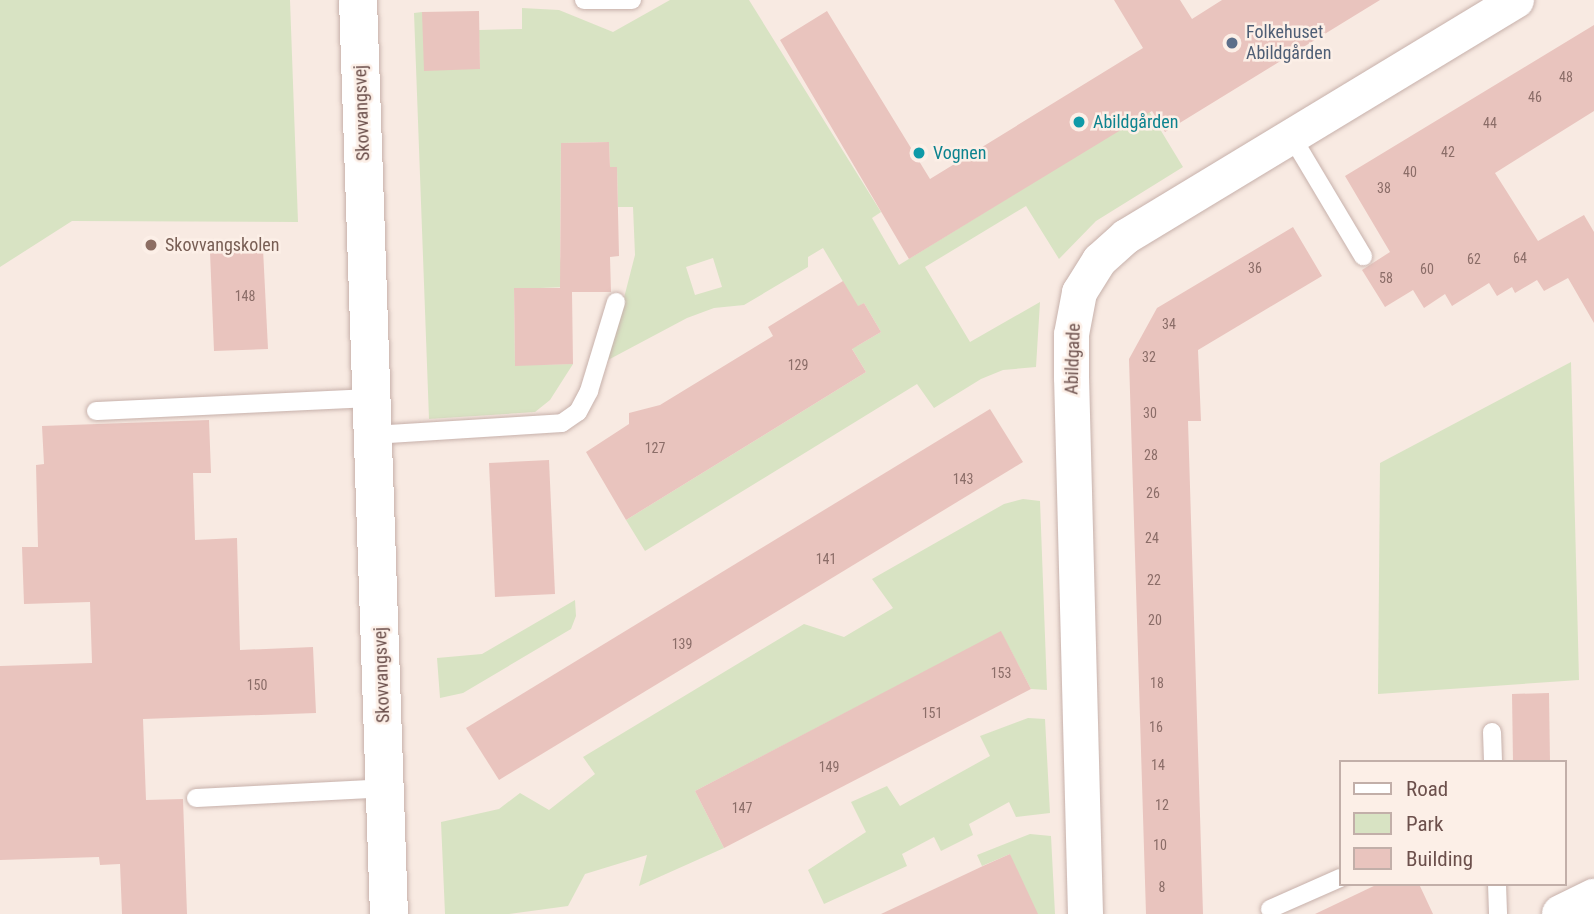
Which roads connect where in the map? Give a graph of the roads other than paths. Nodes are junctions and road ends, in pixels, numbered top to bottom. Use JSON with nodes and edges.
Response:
{"nodes":[{"id":1,"x":358,"y":0,"type":"edge"},
{"id":2,"x":584,"y":0,"type":"edge"},
{"id":3,"x":632,"y":0,"type":"edge"},
{"id":4,"x":1516,"y":0,"type":"edge"},
{"id":5,"x":1292,"y":137,"type":"junction"},
{"id":6,"x":1363,"y":256,"type":"dead end"},
{"id":7,"x":616,"y":302,"type":"dead end"},
{"id":8,"x":372,"y":398,"type":"junction"},
{"id":9,"x":96,"y":411,"type":"dead end"},
{"id":10,"x":373,"y":435,"type":"junction"},
{"id":11,"x":1492,"y":732,"type":"dead end"},
{"id":12,"x":1493,"y":760,"type":"edge"},
{"id":13,"x":385,"y":788,"type":"junction"},
{"id":14,"x":196,"y":798,"type":"dead end"},
{"id":15,"x":1338,"y":879,"type":"edge"},
{"id":16,"x":1497,"y":886,"type":"edge"},
{"id":17,"x":1594,"y":898,"type":"edge"},
{"id":18,"x":1270,"y":909,"type":"dead end"},
{"id":19,"x":389,"y":914,"type":"edge"},
{"id":20,"x":1085,"y":914,"type":"edge"},
{"id":21,"x":1498,"y":914,"type":"edge"},
{"id":22,"x":1561,"y":914,"type":"edge"}],
"edges":[{"from":1,"to":8,"type":"street","name":"Skovvangsvej"},
{"from":2,"to":3,"type":"lane"},
{"from":4,"to":5,"type":"street","name":"Abildgade"},
{"from":5,"to":6,"type":"lane"},
{"from":5,"to":20,"type":"street","name":"Abildgade"},
{"from":7,"to":10,"type":"lane"},
{"from":8,"to":9,"type":"lane"},
{"from":8,"to":10,"type":"street","name":"Skovvangsvej"},
{"from":10,"to":13,"type":"street","name":"Skovvangsvej"},
{"from":11,"to":12,"type":"lane"},
{"from":13,"to":14,"type":"lane"},
{"from":13,"to":19,"type":"street","name":"Skovvangsvej"},
{"from":15,"to":18,"type":"lane"},
{"from":16,"to":21,"type":"lane"},
{"from":17,"to":22,"type":"street"}]}
